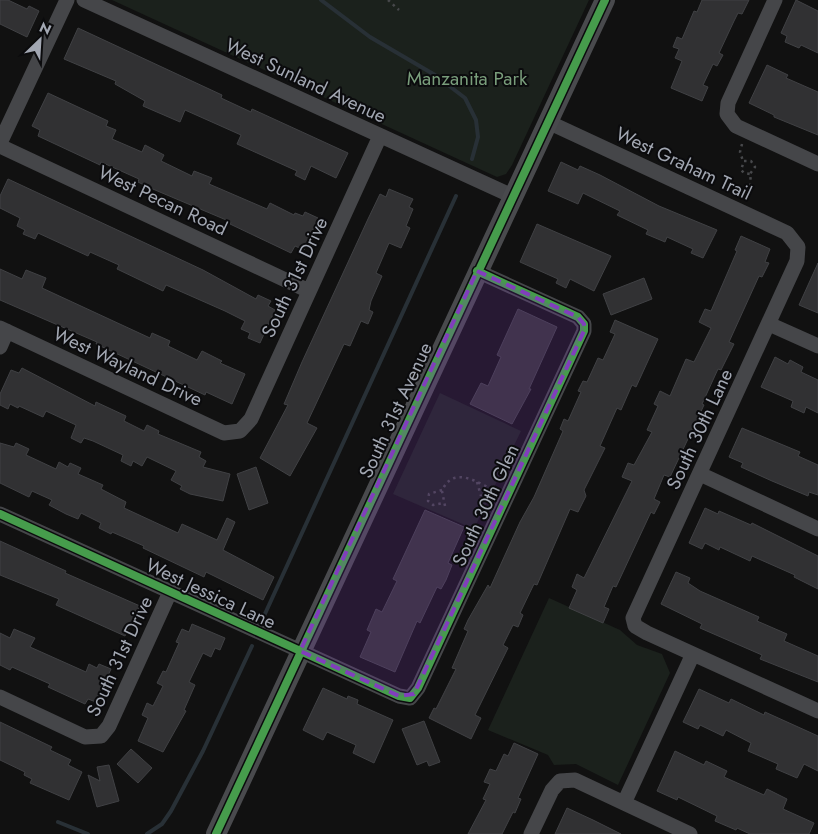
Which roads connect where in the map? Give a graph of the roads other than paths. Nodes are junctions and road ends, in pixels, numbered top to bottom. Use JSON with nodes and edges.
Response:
{"nodes":[{"id":1,"x":67,"y":0,"type":"edge"},
{"id":2,"x":84,"y":0,"type":"edge"},
{"id":3,"x":605,"y":0,"type":"edge"},
{"id":4,"x":775,"y":0,"type":"edge"},
{"id":5,"x":548,"y":122,"type":"junction"},
{"id":6,"x":380,"y":136,"type":"junction"},
{"id":7,"x":0,"y":144,"type":"edge"},
{"id":8,"x":818,"y":164,"type":"edge"},
{"id":9,"x":512,"y":196,"type":"junction"},
{"id":10,"x":798,"y":247,"type":"joint"},
{"id":11,"x":477,"y":271,"type":"junction"},
{"id":12,"x":309,"y":291,"type":"junction"},
{"id":13,"x":769,"y":324,"type":"junction"},
{"id":14,"x":4,"y":330,"type":"edge"},
{"id":15,"x":818,"y":346,"type":"edge"},
{"id":16,"x":0,"y":347,"type":"edge"},
{"id":17,"x":240,"y":431,"type":"joint"},
{"id":18,"x":700,"y":474,"type":"junction"},
{"id":19,"x":0,"y":514,"type":"edge"},
{"id":20,"x":818,"y":529,"type":"edge"},
{"id":21,"x":170,"y":592,"type":"junction"},
{"id":22,"x":300,"y":651,"type":"junction"},
{"id":23,"x":693,"y":654,"type":"junction"},
{"id":24,"x":0,"y":697,"type":"edge"},
{"id":25,"x":410,"y":698,"type":"joint"},
{"id":26,"x":818,"y":711,"type":"edge"},
{"id":27,"x":624,"y":803,"type":"junction"},
{"id":28,"x":216,"y":834,"type":"edge"},
{"id":29,"x":531,"y":834,"type":"edge"},
{"id":30,"x":690,"y":834,"type":"edge"}],
"edges":[{"from":1,"to":7,"type":"street"},
{"from":2,"to":6,"type":"street","name":"West Sunland Avenue"},
{"from":3,"to":5,"type":"street","name":"South 31st Avenue"},
{"from":4,"to":8,"type":"street"},
{"from":5,"to":9,"type":"street","name":"South 31st Avenue"},
{"from":5,"to":10,"type":"street","name":"West Graham Trail"},
{"from":6,"to":9,"type":"street","name":"West Sunland Avenue"},
{"from":6,"to":12,"type":"street","name":"South 31st Drive"},
{"from":7,"to":12,"type":"street","name":"West Pecan Road"},
{"from":9,"to":11,"type":"street","name":"South 31st Avenue"},
{"from":10,"to":13,"type":"street","name":"South 30th Lane"},
{"from":11,"to":22,"type":"street","name":"South 31st Avenue"},
{"from":11,"to":25,"type":"street","name":"South 30th Glen"},
{"from":12,"to":17,"type":"street","name":"South 31st Drive"},
{"from":13,"to":15,"type":"street"},
{"from":13,"to":18,"type":"street","name":"South 30th Lane"},
{"from":14,"to":16,"type":"street"},
{"from":14,"to":17,"type":"street","name":"West Wayland Drive"},
{"from":18,"to":20,"type":"street"},
{"from":18,"to":23,"type":"street","name":"South 30th Lane"},
{"from":19,"to":21,"type":"street","name":"West Jessica Lane"},
{"from":21,"to":22,"type":"street","name":"West Jessica Lane"},
{"from":21,"to":24,"type":"street","name":"South 31st Drive"},
{"from":22,"to":25,"type":"street","name":"West Jessica Lane"},
{"from":22,"to":28,"type":"street","name":"South 31st Avenue"},
{"from":23,"to":26,"type":"street"},
{"from":23,"to":27,"type":"street"},
{"from":27,"to":29,"type":"street"},
{"from":27,"to":30,"type":"street"}]}
